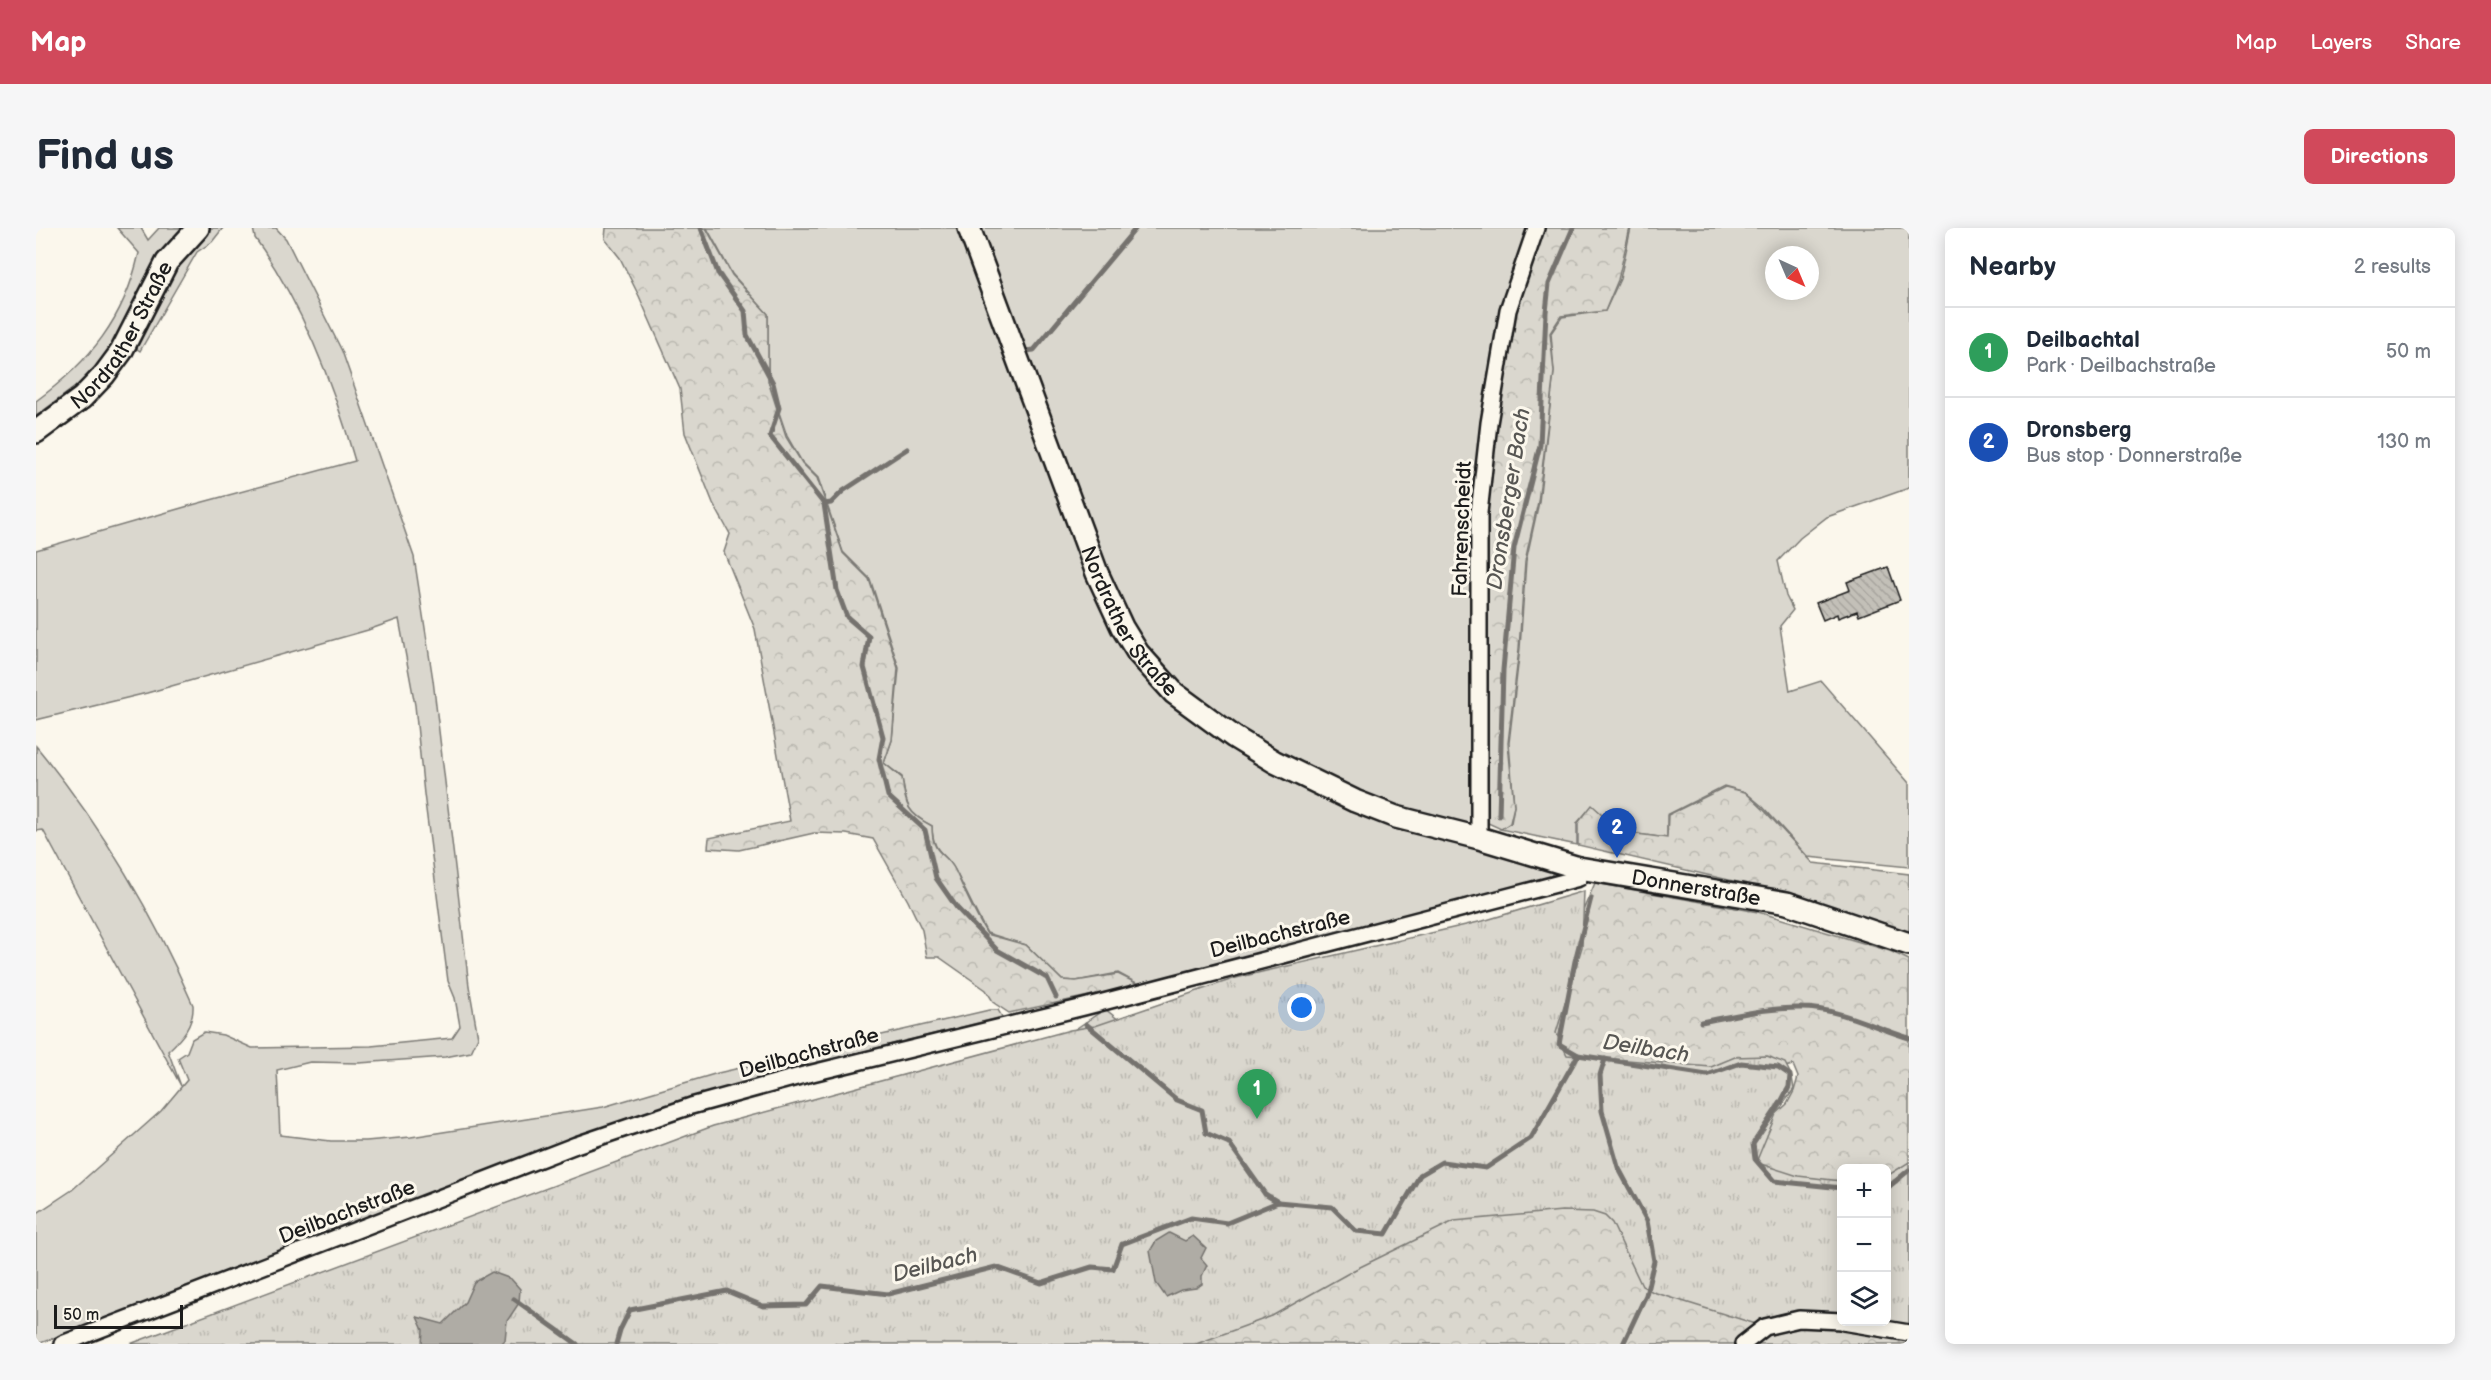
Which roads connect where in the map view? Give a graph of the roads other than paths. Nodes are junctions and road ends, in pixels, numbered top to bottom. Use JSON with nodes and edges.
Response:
{"nodes":[{"id":1,"x":198,"y":228,"type":"edge"},
{"id":2,"x":969,"y":228,"type":"edge"},
{"id":3,"x":1536,"y":228,"type":"edge"},
{"id":4,"x":36,"y":432,"type":"edge"},
{"id":5,"x":1479,"y":838,"type":"junction"},
{"id":6,"x":1580,"y":868,"type":"junction"},
{"id":7,"x":1909,"y":944,"type":"edge"},
{"id":8,"x":1837,"y":1321,"type":"edge"},
{"id":9,"x":1872,"y":1326,"type":"edge"},
{"id":10,"x":1909,"y":1332,"type":"edge"},
{"id":11,"x":62,"y":1344,"type":"edge"},
{"id":12,"x":1743,"y":1344,"type":"edge"}],
"edges":[{"from":1,"to":4,"type":"main road","name":"Nordrather Straße"},
{"from":2,"to":5,"type":"main road","name":"Nordrather Straße"},
{"from":3,"to":5,"type":"street","name":"Fahrenscheidt"},
{"from":5,"to":6,"type":"main road","name":"Donnerstraße"},
{"from":6,"to":7,"type":"main road","name":"Donnerstraße"},
{"from":6,"to":11,"type":"street","name":"Deilbachstraße"},
{"from":8,"to":12,"type":"street"},
{"from":9,"to":10,"type":"street"}]}
